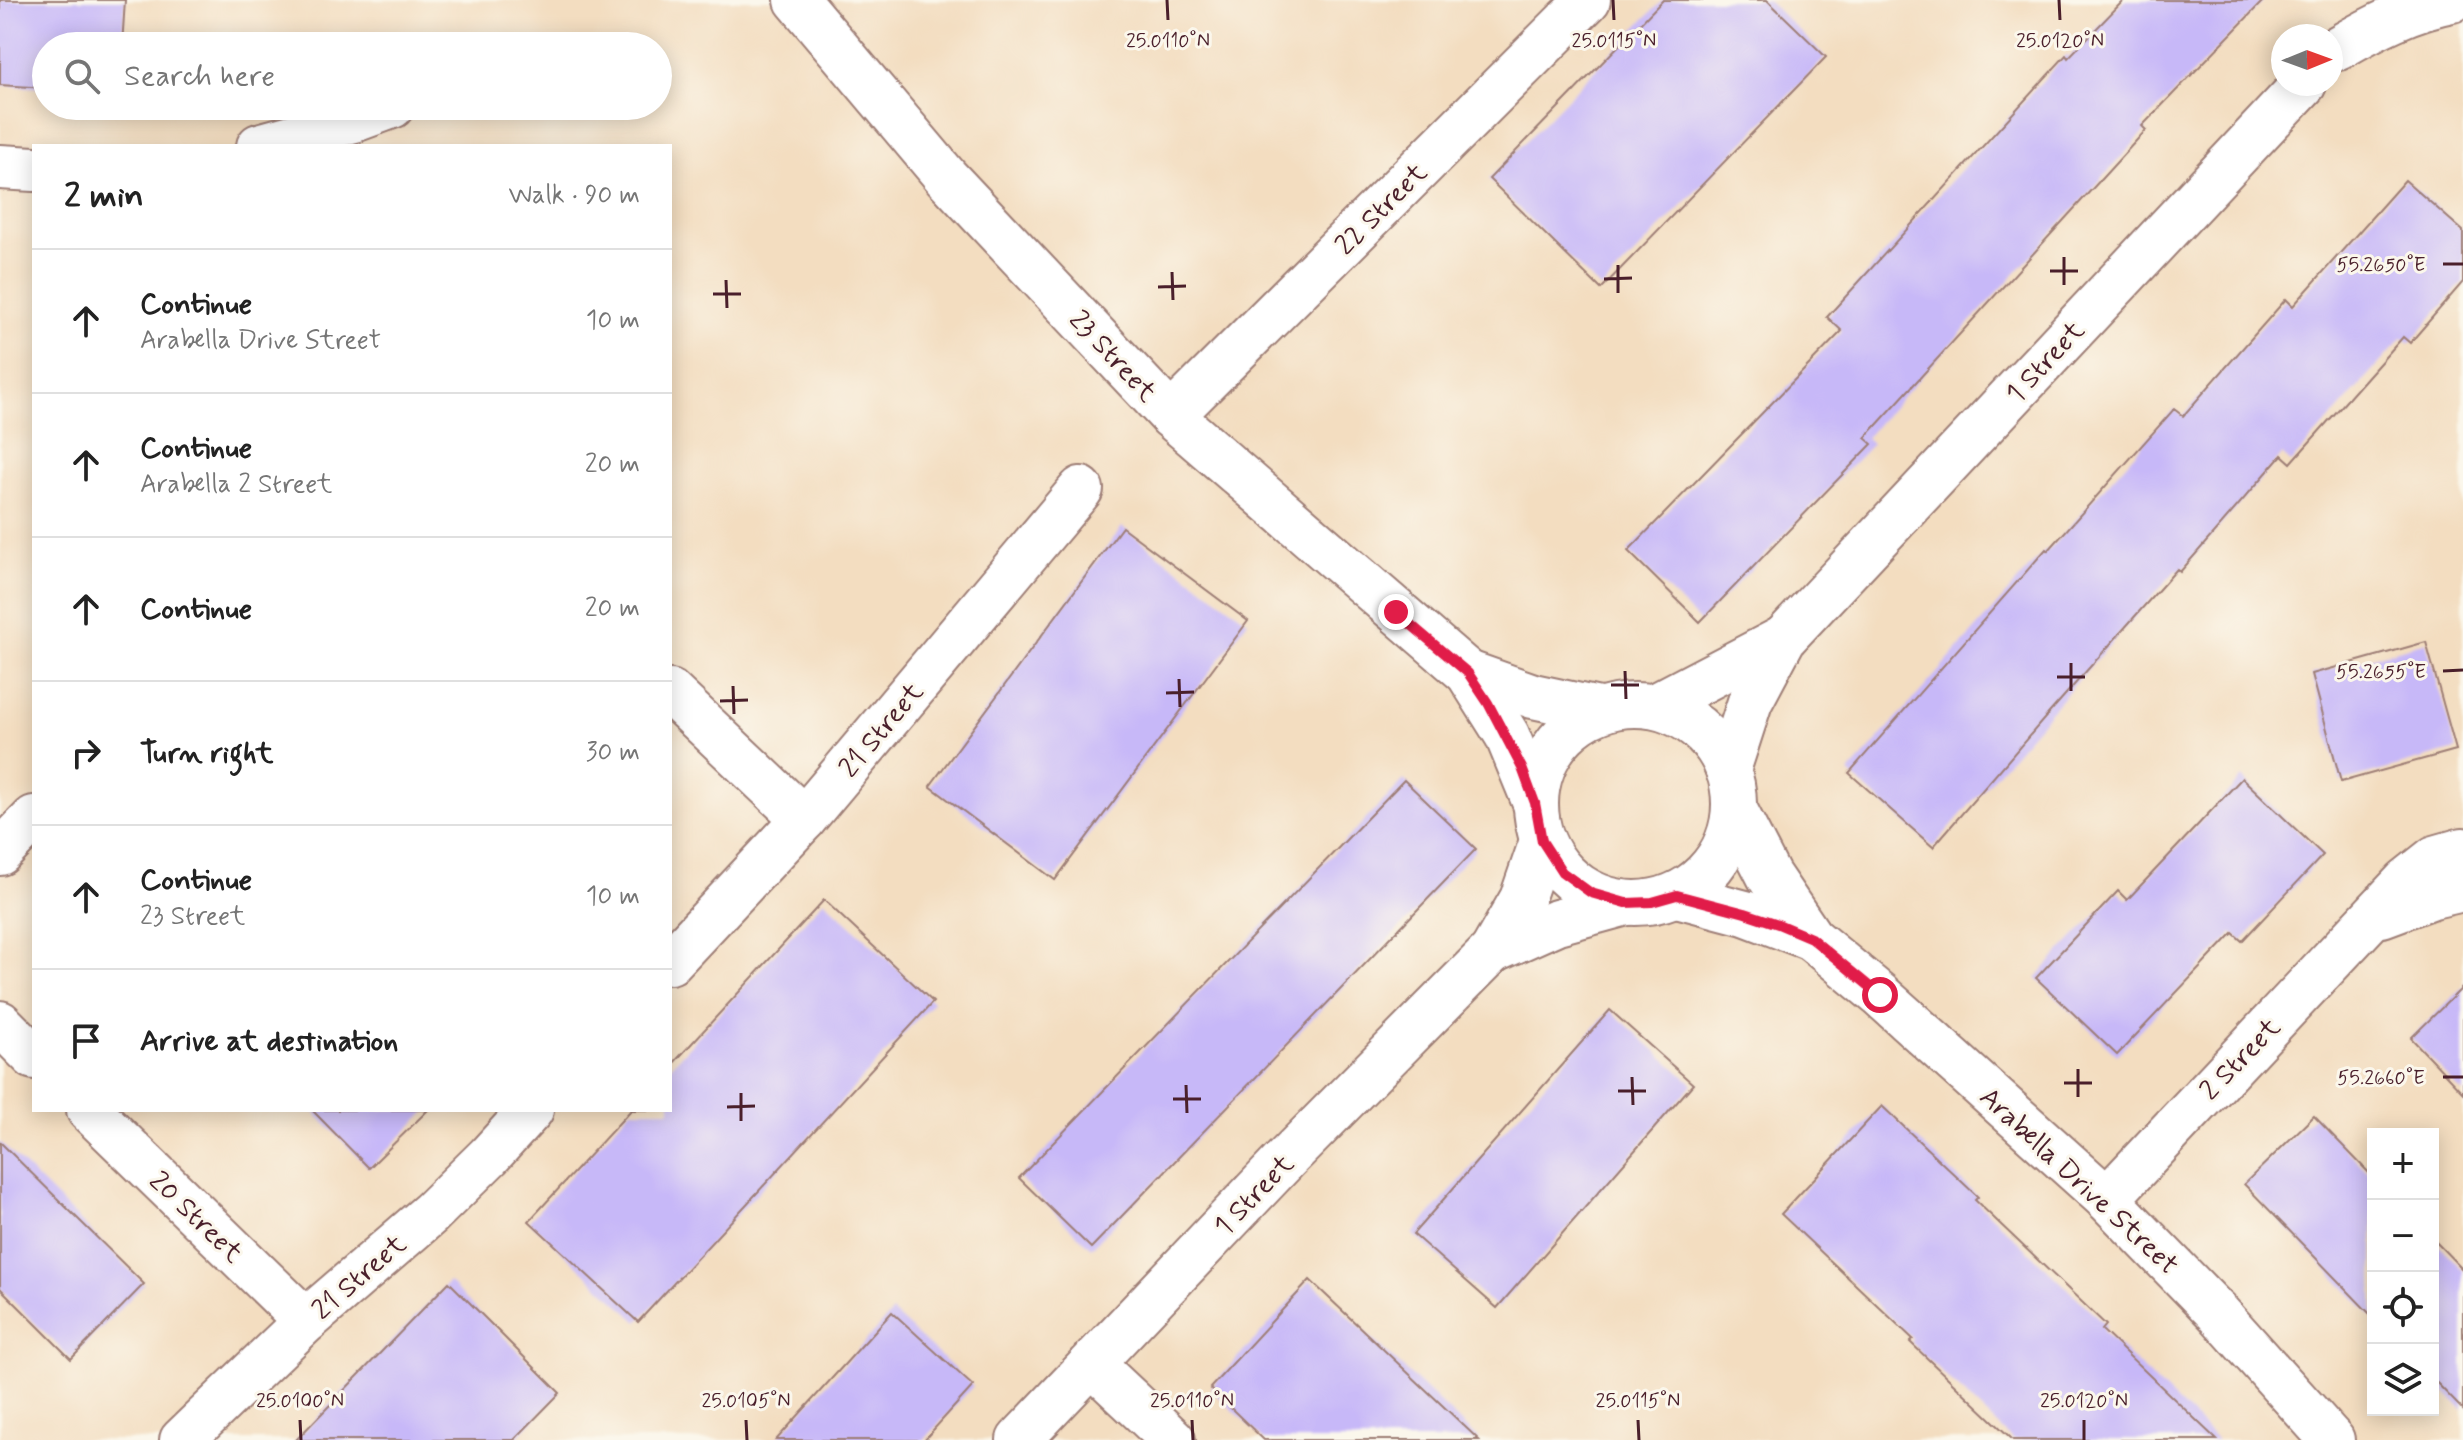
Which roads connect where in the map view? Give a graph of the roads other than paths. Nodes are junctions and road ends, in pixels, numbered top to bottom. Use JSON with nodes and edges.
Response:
{"nodes":[{"id":1,"x":797,"y":0,"type":"edge"},
{"id":2,"x":1588,"y":0,"type":"edge"},
{"id":3,"x":2376,"y":0,"type":"edge"},
{"id":4,"x":2452,"y":0,"type":"edge"},
{"id":5,"x":2343,"y":41,"type":"edge"},
{"id":6,"x":2343,"y":47,"type":"edge"},
{"id":7,"x":2293,"y":96,"type":"edge"},
{"id":8,"x":354,"y":120,"type":"edge"},
{"id":9,"x":266,"y":144,"type":"edge"},
{"id":10,"x":0,"y":167,"type":"edge"},
{"id":11,"x":32,"y":169,"type":"edge"},
{"id":12,"x":1171,"y":416,"type":"junction"},
{"id":13,"x":1081,"y":489,"type":"dead end"},
{"id":14,"x":1784,"y":638,"type":"junction"},
{"id":15,"x":1468,"y":673,"type":"junction"},
{"id":16,"x":672,"y":694,"type":"edge"},
{"id":17,"x":1656,"y":705,"type":"junction"},
{"id":18,"x":1599,"y":710,"type":"junction"},
{"id":19,"x":1732,"y":790,"type":"junction"},
{"id":20,"x":804,"y":819,"type":"junction"},
{"id":21,"x":32,"y":820,"type":"edge"},
{"id":22,"x":1538,"y":822,"type":"junction"},
{"id":23,"x":2463,"y":850,"type":"edge"},
{"id":24,"x":0,"y":853,"type":"edge"},
{"id":25,"x":2463,"y":889,"type":"edge"},
{"id":26,"x":1677,"y":895,"type":"junction"},
{"id":27,"x":1626,"y":903,"type":"junction"},
{"id":28,"x":2372,"y":919,"type":"junction"},
{"id":29,"x":1811,"y":938,"type":"junction"},
{"id":30,"x":1492,"y":951,"type":"junction"},
{"id":31,"x":672,"y":960,"type":"edge"},
{"id":32,"x":0,"y":1023,"type":"edge"},
{"id":33,"x":32,"y":1055,"type":"edge"},
{"id":34,"x":91,"y":1112,"type":"edge"},
{"id":35,"x":529,"y":1112,"type":"edge"},
{"id":36,"x":2107,"y":1199,"type":"junction"},
{"id":37,"x":306,"y":1321,"type":"junction"},
{"id":38,"x":1092,"y":1364,"type":"junction"},
{"id":39,"x":182,"y":1440,"type":"edge"},
{"id":40,"x":1019,"y":1440,"type":"edge"},
{"id":41,"x":1173,"y":1440,"type":"edge"},
{"id":42,"x":2332,"y":1440,"type":"edge"}],
"edges":[{"from":1,"to":12,"type":"street","name":"23 Street"},
{"from":2,"to":12,"type":"street","name":"22 Street"},
{"from":3,"to":5,"type":"street"},
{"from":4,"to":6,"type":"street"},
{"from":7,"to":14,"type":"street","name":"1 Street"},
{"from":8,"to":9,"type":"street"},
{"from":10,"to":11,"type":"street"},
{"from":12,"to":15,"type":"street","name":"23 Street"},
{"from":13,"to":20,"type":"street","name":"21 Street"},
{"from":14,"to":17,"type":"street"},
{"from":14,"to":19,"type":"street"},
{"from":15,"to":18,"type":"street"},
{"from":15,"to":22,"type":"street"},
{"from":16,"to":20,"type":"street"},
{"from":17,"to":18,"type":"street"},
{"from":17,"to":19,"type":"street"},
{"from":18,"to":22,"type":"street"},
{"from":19,"to":26,"type":"street"},
{"from":19,"to":29,"type":"street"},
{"from":20,"to":31,"type":"street","name":"21 Street"},
{"from":21,"to":24,"type":"street"},
{"from":22,"to":27,"type":"street"},
{"from":22,"to":30,"type":"street"},
{"from":23,"to":28,"type":"street","name":"2 Street"},
{"from":25,"to":28,"type":"street","name":"2 Street"},
{"from":26,"to":27,"type":"street"},
{"from":26,"to":29,"type":"street"},
{"from":27,"to":30,"type":"street"},
{"from":28,"to":36,"type":"street","name":"2 Street"},
{"from":29,"to":36,"type":"street","name":"Arabella Drive Street"},
{"from":30,"to":38,"type":"street","name":"1 Street"},
{"from":32,"to":33,"type":"street"},
{"from":34,"to":37,"type":"street","name":"20 Street"},
{"from":35,"to":37,"type":"street","name":"21 Street"},
{"from":36,"to":42,"type":"street","name":"Arabella Drive Street"},
{"from":37,"to":39,"type":"street","name":"21 Street"},
{"from":38,"to":40,"type":"street","name":"1 Street"},
{"from":38,"to":41,"type":"street"}]}
